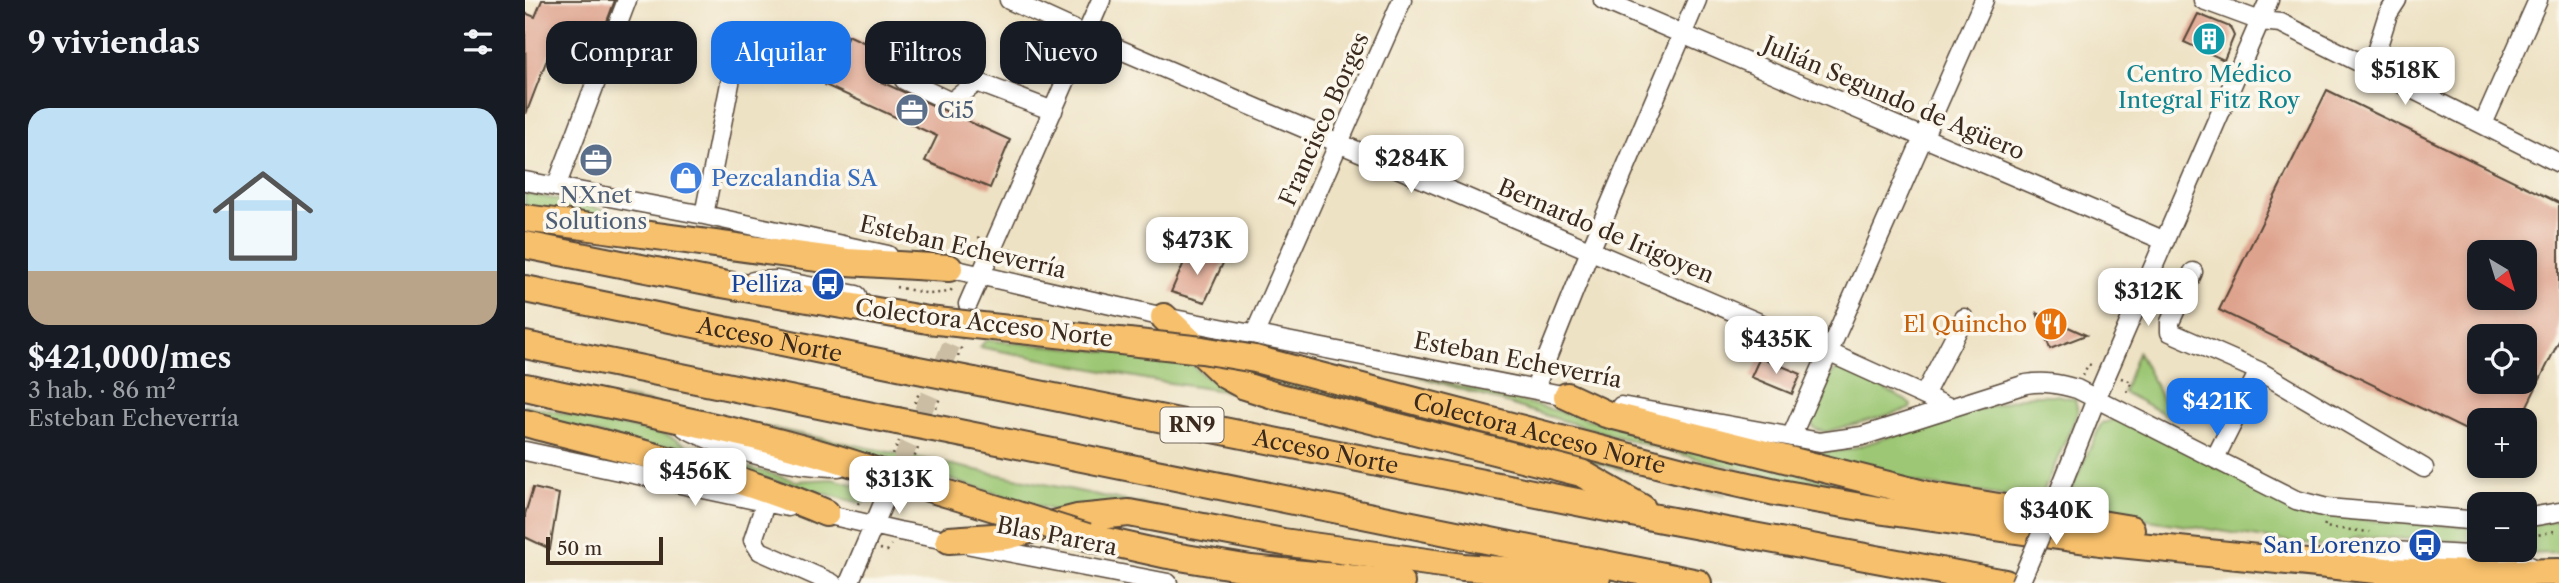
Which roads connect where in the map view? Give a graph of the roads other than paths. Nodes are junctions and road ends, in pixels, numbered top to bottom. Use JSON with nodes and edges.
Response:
{"nodes":[{"id":1,"x":627,"y":0,"type":"edge"},
{"id":2,"x":1009,"y":0,"type":"edge"},
{"id":3,"x":1101,"y":0,"type":"edge"},
{"id":4,"x":1402,"y":0,"type":"edge"},
{"id":5,"x":1603,"y":0,"type":"edge"},
{"id":6,"x":1697,"y":0,"type":"edge"},
{"id":7,"x":1984,"y":0,"type":"edge"},
{"id":8,"x":2203,"y":0,"type":"edge"},
{"id":9,"x":2269,"y":0,"type":"edge"},
{"id":10,"x":2397,"y":0,"type":"edge"},
{"id":11,"x":2538,"y":0,"type":"edge"},
{"id":12,"x":1055,"y":21,"type":"edge"},
{"id":13,"x":1092,"y":21,"type":"edge"},
{"id":14,"x":2260,"y":21,"type":"junction"},
{"id":15,"x":1681,"y":34,"type":"junction"},
{"id":16,"x":1122,"y":50,"type":"edge"},
{"id":17,"x":2371,"y":68,"type":"junction"},
{"id":18,"x":977,"y":82,"type":"joint"},
{"id":19,"x":730,"y":84,"type":"edge"},
{"id":20,"x":982,"y":84,"type":"edge"},
{"id":21,"x":1065,"y":84,"type":"edge"},
{"id":22,"x":1053,"y":111,"type":"junction"},
{"id":23,"x":2483,"y":124,"type":"junction"},
{"id":24,"x":1923,"y":137,"type":"junction"},
{"id":25,"x":1340,"y":144,"type":"junction"},
{"id":26,"x":2559,"y":163,"type":"edge"},
{"id":27,"x":525,"y":181,"type":"edge"},
{"id":28,"x":556,"y":187,"type":"junction"},
{"id":29,"x":704,"y":215,"type":"junction"},
{"id":30,"x":525,"y":218,"type":"edge"},
{"id":31,"x":2165,"y":241,"type":"junction"},
{"id":32,"x":525,"y":245,"type":"edge"},
{"id":33,"x":1590,"y":250,"type":"junction"},
{"id":34,"x":949,"y":268,"type":"junction"},
{"id":35,"x":2193,"y":272,"type":"dead end"},
{"id":36,"x":981,"y":276,"type":"junction"},
{"id":37,"x":525,"y":289,"type":"edge"},
{"id":38,"x":968,"y":304,"type":"tunnel mouth"},
{"id":39,"x":1164,"y":317,"type":"junction"},
{"id":40,"x":1964,"y":318,"type":"dead end"},
{"id":41,"x":525,"y":345,"type":"edge"},
{"id":42,"x":1255,"y":346,"type":"junction"},
{"id":43,"x":1830,"y":354,"type":"junction"},
{"id":44,"x":2259,"y":372,"type":"junction"},
{"id":45,"x":525,"y":387,"type":"edge"},
{"id":46,"x":1535,"y":388,"type":"junction"},
{"id":47,"x":1924,"y":395,"type":"junction"},
{"id":48,"x":1567,"y":396,"type":"junction"},
{"id":49,"x":2096,"y":399,"type":"junction"},
{"id":50,"x":1951,"y":408,"type":"junction"},
{"id":51,"x":525,"y":423,"type":"edge"},
{"id":52,"x":1791,"y":437,"type":"junction"},
{"id":53,"x":525,"y":451,"type":"edge"},
{"id":54,"x":2215,"y":458,"type":"junction"},
{"id":55,"x":2424,"y":468,"type":"dead end"},
{"id":56,"x":878,"y":477,"type":"junction"},
{"id":57,"x":765,"y":504,"type":"junction"},
{"id":58,"x":2559,"y":512,"type":"edge"},
{"id":59,"x":826,"y":513,"type":"junction"},
{"id":60,"x":2537,"y":516,"type":"edge"},
{"id":61,"x":1662,"y":519,"type":"junction"},
{"id":62,"x":2467,"y":520,"type":"edge"},
{"id":63,"x":874,"y":525,"type":"junction"},
{"id":64,"x":949,"y":540,"type":"junction"},
{"id":65,"x":2301,"y":563,"type":"junction"},
{"id":66,"x":2559,"y":572,"type":"edge"},
{"id":67,"x":1159,"y":582,"type":"edge"},
{"id":68,"x":832,"y":583,"type":"edge"},
{"id":69,"x":849,"y":583,"type":"edge"},
{"id":70,"x":1401,"y":583,"type":"edge"},
{"id":71,"x":1680,"y":583,"type":"edge"},
{"id":72,"x":1698,"y":583,"type":"edge"},
{"id":73,"x":2005,"y":583,"type":"edge"},
{"id":74,"x":2020,"y":583,"type":"edge"}],
"edges":[{"from":1,"to":28,"type":"street"},
{"from":2,"to":12,"type":"street","name":"Bernardo de Irigoyen"},
{"from":3,"to":13,"type":"street"},
{"from":4,"to":25,"type":"street","name":"Francisco Borges"},
{"from":5,"to":15,"type":"street","name":"Julián Segundo de Agüero"},
{"from":6,"to":15,"type":"street"},
{"from":7,"to":24,"type":"street"},
{"from":8,"to":14,"type":"street"},
{"from":9,"to":14,"type":"street"},
{"from":10,"to":17,"type":"street"},
{"from":11,"to":23,"type":"street"},
{"from":14,"to":17,"type":"street"},
{"from":14,"to":31,"type":"street"},
{"from":15,"to":24,"type":"street","name":"Julián Segundo de Agüero"},
{"from":15,"to":33,"type":"street"},
{"from":16,"to":25,"type":"street","name":"Bernardo de Irigoyen"},
{"from":17,"to":23,"type":"street"},
{"from":18,"to":18,"type":"street"},
{"from":19,"to":29,"type":"street"},
{"from":20,"to":22,"type":"street"},
{"from":21,"to":22,"type":"street"},
{"from":22,"to":36,"type":"street"},
{"from":23,"to":26,"type":"street"},
{"from":24,"to":31,"type":"street","name":"Julián Segundo de Agüero"},
{"from":24,"to":43,"type":"street"},
{"from":25,"to":33,"type":"street","name":"Bernardo de Irigoyen"},
{"from":25,"to":42,"type":"street","name":"Francisco Borges"},
{"from":27,"to":28,"type":"street","name":"Esteban Echeverría"},
{"from":28,"to":29,"type":"street","name":"Esteban Echeverría"},
{"from":29,"to":34,"type":"street","name":"Esteban Echeverría"},
{"from":30,"to":34,"type":"highway"},
{"from":31,"to":49,"type":"street"},
{"from":32,"to":42,"type":"highway","name":"Colectora Acceso Norte","bridge":true},
{"from":33,"to":43,"type":"street","name":"Bernardo de Irigoyen"},
{"from":33,"to":46,"type":"street"},
{"from":34,"to":36,"type":"street","name":"Esteban Echeverría"},
{"from":35,"to":44,"type":"street"},
{"from":36,"to":38,"type":"street"},
{"from":36,"to":39,"type":"street","name":"Esteban Echeverría"},
{"from":37,"to":61,"type":"highway","name":"Acceso Norte","number":"RN9","bridge":true},
{"from":39,"to":42,"type":"street","name":"Esteban Echeverría"},
{"from":39,"to":61,"type":"highway"},
{"from":40,"to":47,"type":"street"},
{"from":41,"to":72,"type":"highway","number":"RN9","bridge":true},
{"from":42,"to":46,"type":"street","name":"Esteban Echeverría"},
{"from":42,"to":65,"type":"highway","name":"Colectora Acceso Norte"},
{"from":43,"to":47,"type":"street","name":"Bernardo de Irigoyen"},
{"from":43,"to":52,"type":"street"},
{"from":44,"to":54,"type":"street"},
{"from":44,"to":55,"type":"street"},
{"from":45,"to":56,"type":"highway"},
{"from":46,"to":48,"type":"street","name":"Esteban Echeverría"},
{"from":47,"to":50,"type":"street","name":"Bernardo de Irigoyen"},
{"from":48,"to":52,"type":"street","name":"Esteban Echeverría"},
{"from":48,"to":65,"type":"highway"},
{"from":49,"to":50,"type":"street","name":"Esteban Echeverría"},
{"from":49,"to":54,"type":"street","name":"Esteban Echeverría"},
{"from":49,"to":74,"type":"street","bridge":true},
{"from":50,"to":52,"type":"street","name":"Esteban Echeverría"},
{"from":51,"to":59,"type":"highway"},
{"from":53,"to":57,"type":"street","name":"Blas Parera"},
{"from":54,"to":62,"type":"street","name":"Esteban Echeverría"},
{"from":56,"to":63,"type":"street"},
{"from":56,"to":70,"type":"highway","bridge":true},
{"from":57,"to":59,"type":"street","name":"Blas Parera"},
{"from":57,"to":68,"type":"street"},
{"from":58,"to":60,"type":"street"},
{"from":59,"to":63,"type":"street","name":"Blas Parera"},
{"from":61,"to":73,"type":"highway","name":"Acceso Norte","number":"RN9"},
{"from":63,"to":64,"type":"street","name":"Blas Parera"},
{"from":63,"to":69,"type":"street"},
{"from":64,"to":67,"type":"street","name":"Blas Parera"},
{"from":64,"to":71,"type":"highway"},
{"from":65,"to":66,"type":"highway","name":"Colectora Acceso Norte"}]}
